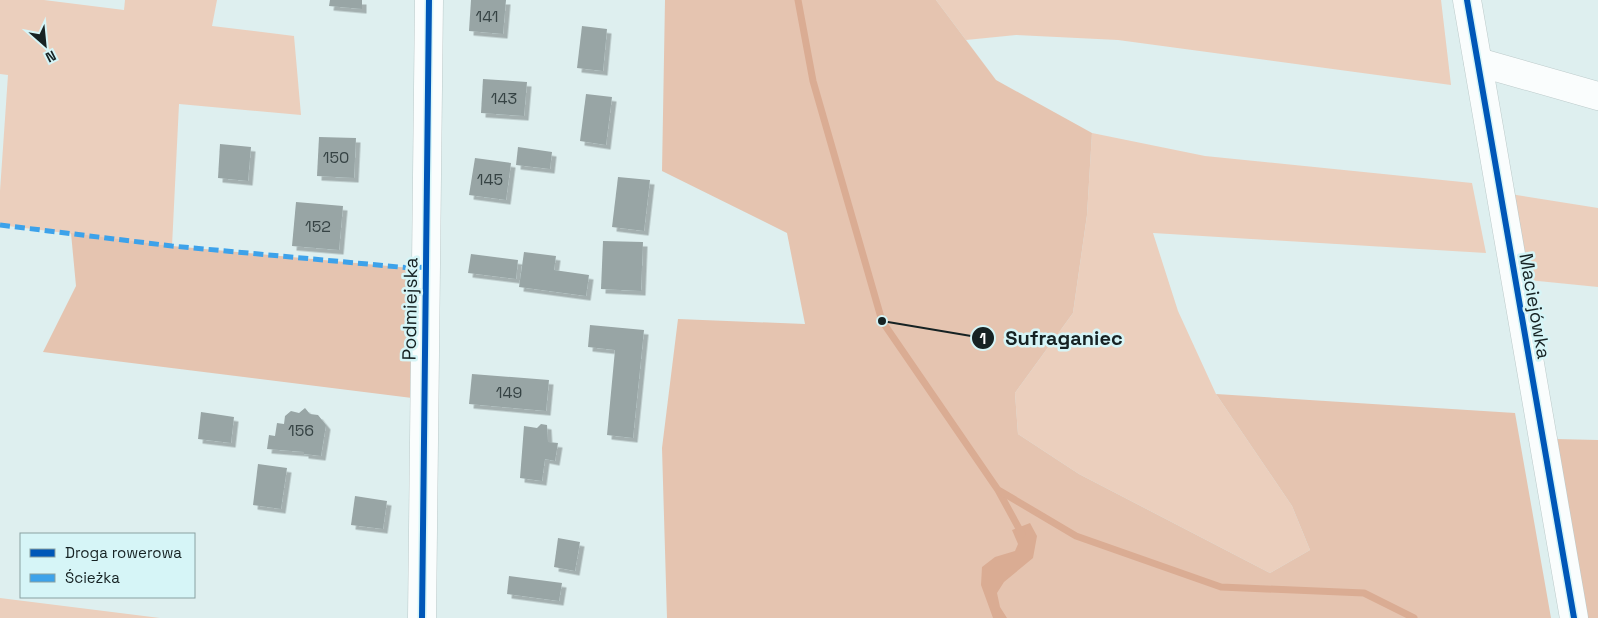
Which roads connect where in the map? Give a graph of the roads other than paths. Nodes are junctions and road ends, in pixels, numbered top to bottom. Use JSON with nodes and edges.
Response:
{"nodes":[{"id":1,"x":429,"y":0,"type":"edge"},
{"id":2,"x":1467,"y":0,"type":"edge"},
{"id":3,"x":1478,"y":62,"type":"junction"},
{"id":4,"x":1598,"y":96,"type":"edge"},
{"id":5,"x":422,"y":618,"type":"edge"},
{"id":6,"x":1574,"y":618,"type":"edge"}],
"edges":[{"from":1,"to":5,"type":"street","name":"Podmiejska"},
{"from":2,"to":3,"type":"street","name":"Maciejówka"},
{"from":3,"to":4,"type":"street"},
{"from":3,"to":6,"type":"street","name":"Maciejówka"}]}
